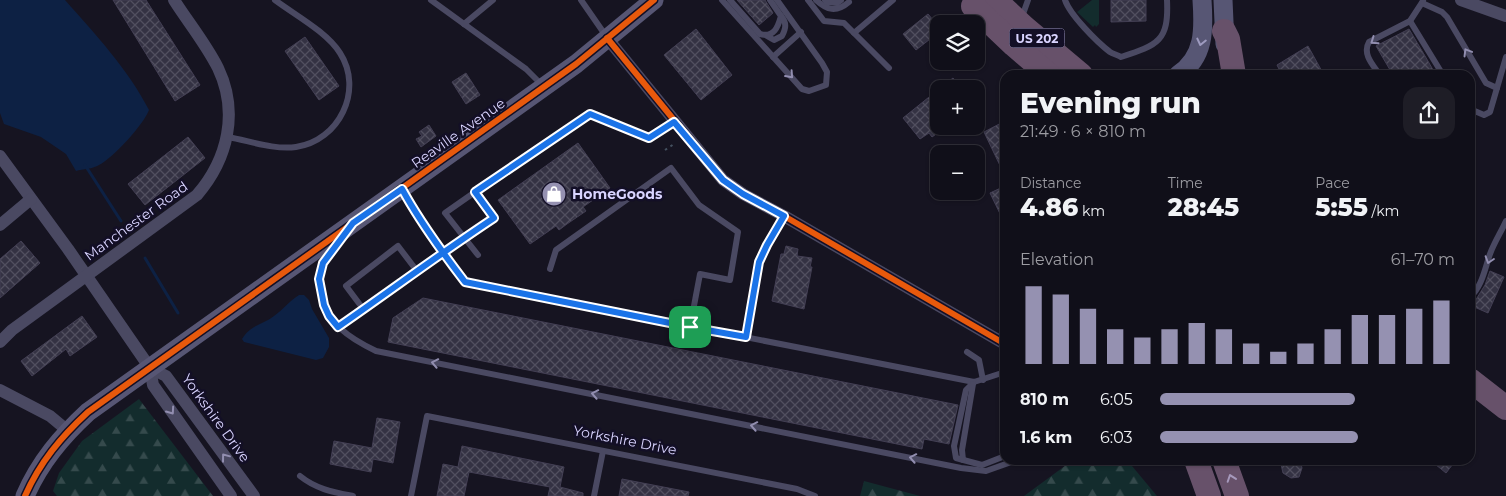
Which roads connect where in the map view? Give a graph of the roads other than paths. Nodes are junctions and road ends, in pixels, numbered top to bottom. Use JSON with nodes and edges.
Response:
{"nodes":[{"id":1,"x":174,"y":0,"type":"edge"},
{"id":2,"x":275,"y":0,"type":"edge"},
{"id":3,"x":431,"y":0,"type":"edge"},
{"id":4,"x":493,"y":0,"type":"edge"},
{"id":5,"x":581,"y":0,"type":"edge"},
{"id":6,"x":654,"y":0,"type":"edge"},
{"id":7,"x":722,"y":0,"type":"edge"},
{"id":8,"x":730,"y":0,"type":"edge"},
{"id":9,"x":770,"y":0,"type":"edge"},
{"id":10,"x":778,"y":0,"type":"edge"},
{"id":11,"x":808,"y":0,"type":"edge"},
{"id":12,"x":816,"y":0,"type":"edge"},
{"id":13,"x":825,"y":0,"type":"edge"},
{"id":14,"x":841,"y":0,"type":"edge"},
{"id":15,"x":893,"y":0,"type":"edge"},
{"id":16,"x":1028,"y":0,"type":"edge"},
{"id":17,"x":1064,"y":0,"type":"edge"},
{"id":18,"x":1167,"y":0,"type":"edge"},
{"id":19,"x":1202,"y":0,"type":"edge"},
{"id":20,"x":1223,"y":0,"type":"edge"},
{"id":21,"x":1461,"y":0,"type":"edge"},
{"id":22,"x":849,"y":2,"type":"dead end"},
{"id":23,"x":978,"y":2,"type":"edge"},
{"id":24,"x":1423,"y":2,"type":"edge"},
{"id":25,"x":1506,"y":16,"type":"edge"},
{"id":26,"x":1410,"y":21,"type":"junction"},
{"id":27,"x":464,"y":24,"type":"junction"},
{"id":28,"x":1025,"y":28,"type":"junction"},
{"id":29,"x":1224,"y":31,"type":"junction"},
{"id":30,"x":801,"y":32,"type":"junction"},
{"id":31,"x":854,"y":33,"type":"junction"},
{"id":32,"x":607,"y":38,"type":"junction"},
{"id":33,"x":773,"y":57,"type":"junction"},
{"id":34,"x":1506,"y":57,"type":"edge"},
{"id":35,"x":889,"y":68,"type":"dead end"},
{"id":36,"x":1026,"y":70,"type":"edge"},
{"id":37,"x":1042,"y":70,"type":"edge"},
{"id":38,"x":1075,"y":70,"type":"edge"},
{"id":39,"x":1184,"y":70,"type":"edge"},
{"id":40,"x":1226,"y":70,"type":"edge"},
{"id":41,"x":1233,"y":70,"type":"edge"},
{"id":42,"x":1377,"y":70,"type":"edge"},
{"id":43,"x":1440,"y":70,"type":"edge"},
{"id":44,"x":544,"y":87,"type":"junction"},
{"id":45,"x":1497,"y":88,"type":"junction"},
{"id":46,"x":1475,"y":111,"type":"edge"},
{"id":47,"x":674,"y":122,"type":"junction"},
{"id":48,"x":228,"y":137,"type":"junction"},
{"id":49,"x":0,"y":156,"type":"edge"},
{"id":50,"x":402,"y":189,"type":"junction"},
{"id":51,"x":475,"y":192,"type":"junction"},
{"id":52,"x":31,"y":199,"type":"junction"},
{"id":53,"x":784,"y":216,"type":"junction"},
{"id":54,"x":1506,"y":221,"type":"edge"},
{"id":55,"x":353,"y":223,"type":"junction"},
{"id":56,"x":0,"y":224,"type":"edge"},
{"id":57,"x":464,"y":238,"type":"junction"},
{"id":58,"x":443,"y":253,"type":"junction"},
{"id":59,"x":478,"y":255,"type":"dead end"},
{"id":60,"x":550,"y":269,"type":"dead end"},
{"id":61,"x":417,"y":272,"type":"junction"},
{"id":62,"x":86,"y":276,"type":"junction"},
{"id":63,"x":1475,"y":290,"type":"edge"},
{"id":64,"x":364,"y":310,"type":"junction"},
{"id":65,"x":338,"y":327,"type":"junction"},
{"id":66,"x":690,"y":327,"type":"junction"},
{"id":67,"x":746,"y":337,"type":"junction"},
{"id":68,"x":1000,"y":341,"type":"edge"},
{"id":69,"x":0,"y":342,"type":"edge"},
{"id":70,"x":967,"y":352,"type":"dead end"},
{"id":71,"x":150,"y":368,"type":"junction"},
{"id":72,"x":1000,"y":374,"type":"edge"},
{"id":73,"x":983,"y":380,"type":"junction"},
{"id":74,"x":974,"y":382,"type":"junction"},
{"id":75,"x":1475,"y":384,"type":"edge"},
{"id":76,"x":0,"y":390,"type":"edge"},
{"id":77,"x":1506,"y":408,"type":"edge"},
{"id":78,"x":68,"y":430,"type":"junction"},
{"id":79,"x":603,"y":451,"type":"junction"},
{"id":80,"x":1000,"y":458,"type":"edge"},
{"id":81,"x":1003,"y":465,"type":"edge"},
{"id":82,"x":1198,"y":465,"type":"edge"},
{"id":83,"x":1209,"y":465,"type":"edge"},
{"id":84,"x":1226,"y":465,"type":"edge"},
{"id":85,"x":300,"y":476,"type":"dead end"},
{"id":86,"x":25,"y":496,"type":"edge"},
{"id":87,"x":231,"y":496,"type":"edge"},
{"id":88,"x":254,"y":496,"type":"edge"},
{"id":89,"x":354,"y":496,"type":"edge"},
{"id":90,"x":410,"y":496,"type":"edge"},
{"id":91,"x":594,"y":496,"type":"edge"},
{"id":92,"x":815,"y":496,"type":"edge"},
{"id":93,"x":1209,"y":496,"type":"edge"},
{"id":94,"x":1219,"y":496,"type":"edge"},
{"id":95,"x":1237,"y":496,"type":"edge"}],
"edges":[{"from":1,"to":48,"type":"street","name":"Manchester Road"},
{"from":2,"to":48,"type":"lane"},
{"from":3,"to":27,"type":"lane"},
{"from":4,"to":27,"type":"lane"},
{"from":5,"to":32,"type":"lane"},
{"from":6,"to":32,"type":"street","name":"Reaville Avenue"},
{"from":7,"to":33,"type":"lane"},
{"from":8,"to":9,"type":"lane"},
{"from":10,"to":30,"type":"lane"},
{"from":11,"to":31,"type":"lane"},
{"from":12,"to":22,"type":"lane"},
{"from":13,"to":14,"type":"lane"},
{"from":15,"to":31,"type":"lane"},
{"from":16,"to":28,"type":"lane"},
{"from":17,"to":18,"type":"lane"},
{"from":19,"to":39,"type":"street","one_way":true},
{"from":20,"to":29,"type":"street"},
{"from":21,"to":25,"type":"street"},
{"from":23,"to":28,"type":"highway","name":"US 202","number":"US 202"},
{"from":23,"to":36,"type":"highway","name":"US 202","number":"US 202"},
{"from":23,"to":37,"type":"highway"},
{"from":24,"to":26,"type":"lane"},
{"from":45,"to":24,"type":"lane","one_way":true},
{"from":26,"to":42,"type":"lane","one_way":true},
{"from":26,"to":43,"type":"lane"},
{"from":27,"to":44,"type":"lane"},
{"from":28,"to":38,"type":"highway","name":"US 202","number":"US 202"},
{"from":29,"to":40,"type":"street"},
{"from":29,"to":41,"type":"highway"},
{"from":30,"to":33,"type":"lane"},
{"from":33,"to":30,"type":"lane","one_way":true},
{"from":31,"to":35,"type":"lane"},
{"from":32,"to":44,"type":"street","name":"Reaville Avenue"},
{"from":32,"to":47,"type":"street"},
{"from":34,"to":45,"type":"lane"},
{"from":44,"to":50,"type":"street","name":"Reaville Avenue"},
{"from":45,"to":46,"type":"lane"},
{"from":47,"to":51,"type":"lane"},
{"from":47,"to":53,"type":"street"},
{"from":48,"to":62,"type":"street","name":"Manchester Road"},
{"from":49,"to":52,"type":"street"},
{"from":50,"to":55,"type":"street","name":"Reaville Avenue"},
{"from":50,"to":58,"type":"lane"},
{"from":51,"to":57,"type":"lane"},
{"from":51,"to":57,"type":"lane"},
{"from":52,"to":56,"type":"street"},
{"from":52,"to":62,"type":"street"},
{"from":53,"to":67,"type":"lane"},
{"from":53,"to":68,"type":"street"},
{"from":54,"to":63,"type":"lane","one_way":true},
{"from":55,"to":65,"type":"lane"},
{"from":55,"to":71,"type":"street","name":"Reaville Avenue"},
{"from":57,"to":58,"type":"lane"},
{"from":57,"to":59,"type":"lane"},
{"from":58,"to":61,"type":"lane"},
{"from":58,"to":66,"type":"lane"},
{"from":60,"to":66,"type":"lane"},
{"from":61,"to":64,"type":"lane"},
{"from":61,"to":64,"type":"lane"},
{"from":62,"to":69,"type":"street","name":"Manchester Road"},
{"from":62,"to":71,"type":"street"},
{"from":64,"to":65,"type":"lane"},
{"from":81,"to":65,"type":"lane","one_way":true},
{"from":66,"to":67,"type":"lane"},
{"from":67,"to":74,"type":"lane"},
{"from":70,"to":73,"type":"lane"},
{"from":71,"to":78,"type":"street","name":"Reaville Avenue"},
{"from":71,"to":87,"type":"street","one_way":true},
{"from":88,"to":71,"type":"street","name":"Yorkshire Drive","one_way":true},
{"from":72,"to":73,"type":"lane"},
{"from":73,"to":74,"type":"lane"},
{"from":74,"to":80,"type":"lane"},
{"from":75,"to":77,"type":"highway"},
{"from":76,"to":78,"type":"street"},
{"from":78,"to":86,"type":"street","name":"Reaville Avenue"},
{"from":79,"to":90,"type":"lane","name":"Yorkshire Drive"},
{"from":79,"to":91,"type":"lane"},
{"from":79,"to":92,"type":"lane","name":"Yorkshire Drive"},
{"from":82,"to":93,"type":"highway"},
{"from":83,"to":94,"type":"highway"},
{"from":95,"to":84,"type":"highway","one_way":true},
{"from":85,"to":89,"type":"lane"}]}
